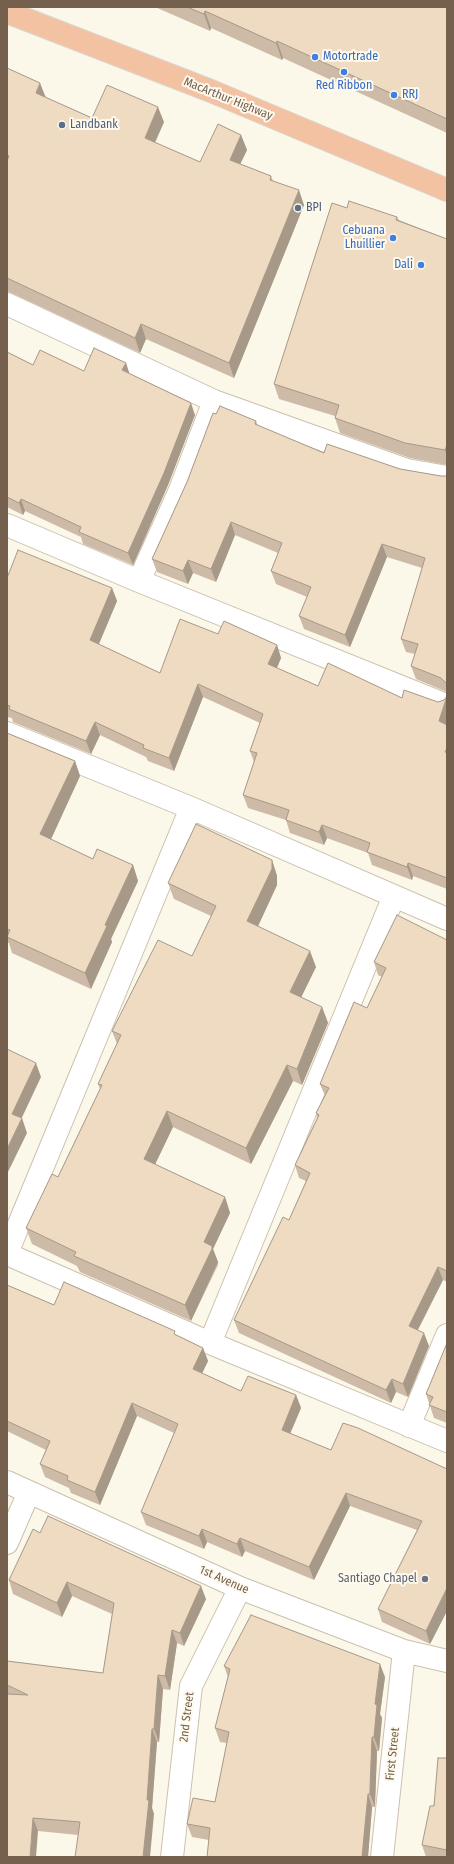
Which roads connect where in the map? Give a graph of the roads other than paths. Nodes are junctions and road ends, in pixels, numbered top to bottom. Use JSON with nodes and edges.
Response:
{"nodes":[{"id":1,"x":7,"y":12,"type":"edge"},
{"id":2,"x":447,"y":190,"type":"edge"},
{"id":3,"x":7,"y":304,"type":"edge"},
{"id":4,"x":214,"y":401,"type":"junction"},
{"id":5,"x":447,"y":477,"type":"edge"},
{"id":6,"x":7,"y":525,"type":"edge"},
{"id":7,"x":139,"y":581,"type":"junction"},
{"id":8,"x":441,"y":704,"type":"edge"},
{"id":9,"x":7,"y":733,"type":"edge"},
{"id":10,"x":191,"y":808,"type":"junction"},
{"id":11,"x":394,"y":896,"type":"junction"},
{"id":12,"x":447,"y":919,"type":"edge"},
{"id":13,"x":7,"y":1254,"type":"edge"},
{"id":14,"x":447,"y":1335,"type":"edge"},
{"id":15,"x":210,"y":1342,"type":"junction"},
{"id":16,"x":409,"y":1426,"type":"junction"},
{"id":17,"x":447,"y":1441,"type":"edge"},
{"id":18,"x":7,"y":1482,"type":"edge"},
{"id":19,"x":29,"y":1492,"type":"junction"},
{"id":20,"x":7,"y":1543,"type":"edge"},
{"id":21,"x":240,"y":1588,"type":"junction"},
{"id":22,"x":404,"y":1651,"type":"junction"},
{"id":23,"x":447,"y":1661,"type":"edge"},
{"id":24,"x":172,"y":1857,"type":"edge"},
{"id":25,"x":382,"y":1857,"type":"edge"}],
"edges":[{"from":1,"to":2,"type":"highway","name":"MacArthur Highway"},
{"from":3,"to":4,"type":"street"},
{"from":4,"to":5,"type":"street"},
{"from":4,"to":7,"type":"street"},
{"from":6,"to":7,"type":"street"},
{"from":7,"to":8,"type":"street"},
{"from":9,"to":10,"type":"street"},
{"from":10,"to":11,"type":"street"},
{"from":10,"to":13,"type":"street"},
{"from":11,"to":12,"type":"street"},
{"from":11,"to":15,"type":"street"},
{"from":13,"to":15,"type":"street"},
{"from":14,"to":16,"type":"street"},
{"from":15,"to":16,"type":"street"},
{"from":16,"to":17,"type":"street"},
{"from":18,"to":19,"type":"street","name":"1st Avenue"},
{"from":19,"to":20,"type":"street"},
{"from":19,"to":21,"type":"street","name":"1st Avenue"},
{"from":21,"to":22,"type":"street","name":"1st Avenue"},
{"from":21,"to":24,"type":"street","name":"2nd Street"},
{"from":22,"to":23,"type":"street","name":"1st Avenue"},
{"from":22,"to":25,"type":"street","name":"First Street"}]}
